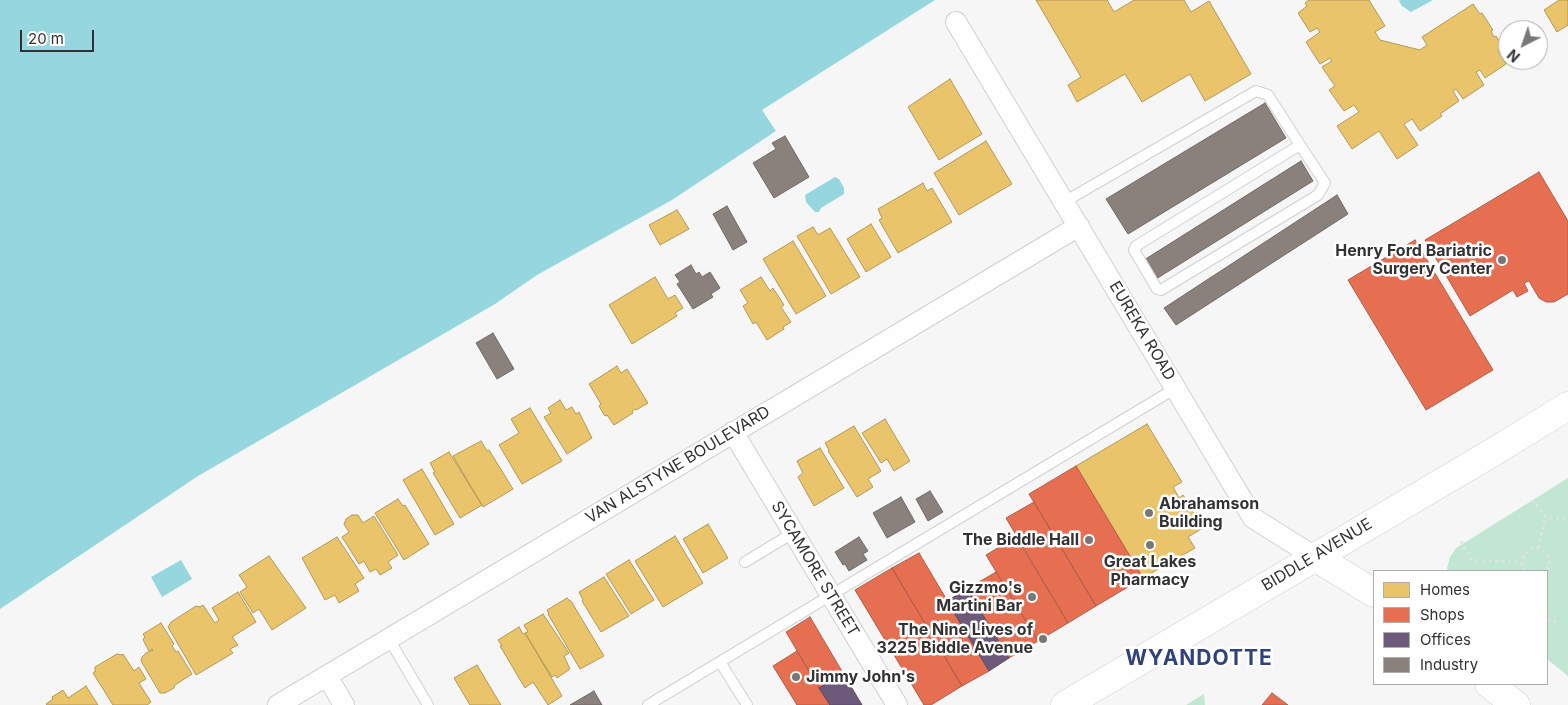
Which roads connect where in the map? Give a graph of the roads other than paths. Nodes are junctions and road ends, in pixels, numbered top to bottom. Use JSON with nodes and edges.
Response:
{"nodes":[{"id":1,"x":956,"y":22,"type":"dead end"},
{"id":2,"x":1300,"y":145,"type":"junction"},
{"id":3,"x":1064,"y":202,"type":"junction"},
{"id":4,"x":1078,"y":226,"type":"junction"},
{"id":5,"x":1176,"y":388,"type":"junction"},
{"id":6,"x":1565,"y":412,"type":"edge"},
{"id":7,"x":733,"y":432,"type":"junction"},
{"id":8,"x":793,"y":533,"type":"junction"},
{"id":9,"x":1315,"y":557,"type":"junction"},
{"id":10,"x":745,"y":562,"type":"dead end"},
{"id":11,"x":1373,"y":592,"type":"edge"},
{"id":12,"x":830,"y":596,"type":"junction"},
{"id":13,"x":389,"y":639,"type":"junction"},
{"id":14,"x":720,"y":662,"type":"junction"},
{"id":15,"x":327,"y":676,"type":"junction"},
{"id":16,"x":1490,"y":685,"type":"edge"},
{"id":17,"x":278,"y":705,"type":"edge"},
{"id":18,"x":344,"y":705,"type":"edge"},
{"id":19,"x":428,"y":705,"type":"edge"},
{"id":20,"x":648,"y":705,"type":"edge"},
{"id":21,"x":746,"y":705,"type":"edge"},
{"id":22,"x":897,"y":705,"type":"edge"},
{"id":23,"x":1065,"y":705,"type":"edge"},
{"id":24,"x":1516,"y":705,"type":"edge"}],
"edges":[{"from":1,"to":3,"type":"street","name":"EUREKA ROAD"},
{"from":2,"to":2,"type":"lane"},
{"from":2,"to":3,"type":"lane"},
{"from":3,"to":4,"type":"street","name":"EUREKA ROAD"},
{"from":4,"to":5,"type":"street","name":"EUREKA ROAD"},
{"from":4,"to":7,"type":"street","name":"VAN ALSTYNE BOULEVARD"},
{"from":5,"to":9,"type":"street","name":"EUREKA ROAD"},
{"from":5,"to":12,"type":"lane"},
{"from":6,"to":9,"type":"main road","name":"BIDDLE AVENUE"},
{"from":7,"to":8,"type":"street","name":"SYCAMORE STREET"},
{"from":7,"to":13,"type":"street","name":"VAN ALSTYNE BOULEVARD"},
{"from":8,"to":10,"type":"lane"},
{"from":8,"to":12,"type":"street","name":"SYCAMORE STREET"},
{"from":9,"to":11,"type":"main road","name":"EUREKA ROAD"},
{"from":9,"to":23,"type":"main road","name":"BIDDLE AVENUE"},
{"from":12,"to":14,"type":"lane"},
{"from":12,"to":22,"type":"street","name":"SYCAMORE STREET"},
{"from":13,"to":15,"type":"street","name":"VAN ALSTYNE BOULEVARD"},
{"from":13,"to":19,"type":"lane"},
{"from":14,"to":20,"type":"lane"},
{"from":14,"to":21,"type":"lane"},
{"from":15,"to":17,"type":"street","name":"VAN ALSTYNE BOULEVARD"},
{"from":15,"to":18,"type":"street"},
{"from":16,"to":24,"type":"main road"}]}
